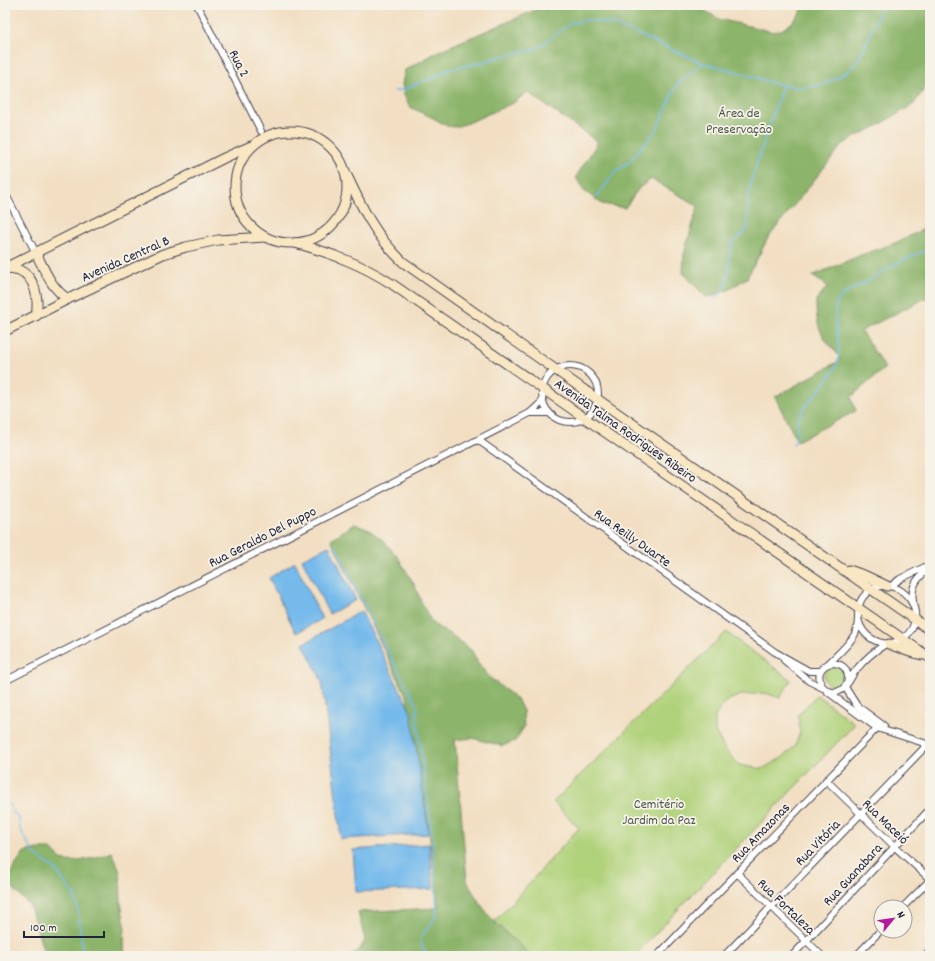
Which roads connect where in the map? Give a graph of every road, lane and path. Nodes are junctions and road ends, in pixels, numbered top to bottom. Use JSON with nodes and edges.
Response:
{"nodes":[{"id":1,"x":197,"y":5,"type":"edge"},
{"id":2,"x":261,"y":131,"type":"dead end"},
{"id":3,"x":252,"y":145,"type":"junction"},
{"id":4,"x":343,"y":167,"type":"junction"},
{"id":5,"x":5,"y":192,"type":"edge"},
{"id":6,"x":265,"y":237,"type":"junction"},
{"id":7,"x":295,"y":243,"type":"junction"},
{"id":8,"x":36,"y":253,"type":"junction"},
{"id":9,"x":6,"y":268,"type":"edge"},
{"id":10,"x":68,"y":299,"type":"junction"},
{"id":11,"x":36,"y":316,"type":"junction"},
{"id":12,"x":5,"y":331,"type":"edge"},
{"id":13,"x":556,"y":370,"type":"junction"},
{"id":14,"x":542,"y":389,"type":"junction"},
{"id":15,"x":597,"y":399,"type":"junction"},
{"id":16,"x":543,"y":401,"type":"junction"},
{"id":17,"x":530,"y":413,"type":"junction"},
{"id":18,"x":549,"y":413,"type":"junction"},
{"id":19,"x":584,"y":418,"type":"junction"},
{"id":20,"x":478,"y":440,"type":"junction"},
{"id":21,"x":930,"y":565,"type":"edge"},
{"id":22,"x":840,"y":567,"type":"junction"},
{"id":23,"x":889,"y":586,"type":"junction"},
{"id":24,"x":872,"y":590,"type":"junction"},
{"id":25,"x":913,"y":605,"type":"junction"},
{"id":26,"x":858,"y":608,"type":"junction"},
{"id":27,"x":858,"y":618,"type":"junction"},
{"id":28,"x":915,"y":619,"type":"junction"},
{"id":29,"x":930,"y":630,"type":"edge"},
{"id":30,"x":902,"y":639,"type":"junction"},
{"id":31,"x":887,"y":644,"type":"junction"},
{"id":32,"x":775,"y":652,"type":"junction"},
{"id":33,"x":928,"y":657,"type":"edge"},
{"id":34,"x":828,"y":664,"type":"junction"},
{"id":35,"x":820,"y":672,"type":"junction"},
{"id":36,"x":5,"y":681,"type":"edge"},
{"id":37,"x":846,"y":686,"type":"junction"},
{"id":38,"x":825,"y":689,"type":"junction"},
{"id":39,"x":879,"y":726,"type":"junction"},
{"id":40,"x":929,"y":745,"type":"edge"},
{"id":41,"x":826,"y":780,"type":"junction"},
{"id":42,"x":930,"y":809,"type":"edge"},
{"id":43,"x":861,"y":814,"type":"junction"},
{"id":44,"x":894,"y":846,"type":"junction"},
{"id":45,"x":737,"y":873,"type":"junction"},
{"id":46,"x":930,"y":879,"type":"edge"},
{"id":47,"x":911,"y":899,"type":"edge"},
{"id":48,"x":771,"y":907,"type":"junction"},
{"id":49,"x":873,"y":938,"type":"edge"},
{"id":50,"x":806,"y":942,"type":"junction"},
{"id":51,"x":930,"y":951,"type":"edge"},
{"id":52,"x":657,"y":956,"type":"edge"},
{"id":53,"x":724,"y":956,"type":"edge"},
{"id":54,"x":792,"y":956,"type":"edge"},
{"id":55,"x":822,"y":956,"type":"edge"},
{"id":56,"x":856,"y":956,"type":"edge"},
{"id":57,"x":925,"y":956,"type":"edge"}],
"edges":[{"from":1,"to":2,"type":"street","name":"Rua 2"},
{"from":3,"to":4,"type":"main road","name":"Avenida Central B"},
{"from":3,"to":6,"type":"main road","name":"Avenida Central B"},
{"from":3,"to":8,"type":"main road","name":"Avenida Central B"},
{"from":4,"to":7,"type":"main road","name":"Avenida Central B"},
{"from":4,"to":13,"type":"main road","name":"Avenida Talma Rodrigues Ribeiro"},
{"from":5,"to":8,"type":"street"},
{"from":6,"to":7,"type":"main road","name":"Avenida Central B"},
{"from":6,"to":10,"type":"main road","name":"Avenida Central B"},
{"from":7,"to":14,"type":"main road","name":"Avenida Talma Rodrigues Ribeiro"},
{"from":8,"to":9,"type":"main road","name":"Avenida Central B"},
{"from":8,"to":10,"type":"main road"},
{"from":9,"to":11,"type":"main road"},
{"from":10,"to":11,"type":"main road","name":"Avenida Central B"},
{"from":11,"to":12,"type":"main road","name":"Avenida Central B"},
{"from":13,"to":14,"type":"street"},
{"from":13,"to":15,"type":"main road","name":"Avenida Talma Rodrigues Ribeiro"},
{"from":13,"to":15,"type":"street"},
{"from":14,"to":16,"type":"street"},
{"from":14,"to":19,"type":"main road","name":"Avenida Talma Rodrigues Ribeiro"},
{"from":15,"to":19,"type":"street"},
{"from":15,"to":22,"type":"main road","name":"Avenida Talma Rodrigues Ribeiro"},
{"from":16,"to":17,"type":"street","name":"Rua Geraldo Del Puppo"},
{"from":16,"to":18,"type":"street"},
{"from":17,"to":18,"type":"street","name":"Rua Geraldo Del Puppo"},
{"from":17,"to":20,"type":"street","name":"Rua Geraldo Del Puppo"},
{"from":18,"to":19,"type":"street"},
{"from":19,"to":26,"type":"main road","name":"Avenida Talma Rodrigues Ribeiro"},
{"from":20,"to":32,"type":"street","name":"Rua Reilly Duarte"},
{"from":20,"to":36,"type":"street","name":"Rua Geraldo Del Puppo"},
{"from":21,"to":23,"type":"street"},
{"from":21,"to":25,"type":"street"},
{"from":22,"to":23,"type":"main road"},
{"from":22,"to":24,"type":"main road","name":"Avenida Talma Rodrigues Ribeiro"},
{"from":23,"to":24,"type":"street"},
{"from":23,"to":25,"type":"street"},
{"from":24,"to":26,"type":"street"},
{"from":24,"to":28,"type":"main road","name":"Avenida Talma Rodrigues Ribeiro"},
{"from":25,"to":28,"type":"street"},
{"from":26,"to":27,"type":"street"},
{"from":26,"to":30,"type":"main road","name":"Avenida Talma Rodrigues Ribeiro"},
{"from":27,"to":31,"type":"street"},
{"from":27,"to":34,"type":"street"},
{"from":28,"to":29,"type":"main road","name":"Avenida Talma Rodrigues Ribeiro"},
{"from":28,"to":30,"type":"street"},
{"from":30,"to":31,"type":"street"},
{"from":30,"to":33,"type":"main road","name":"Avenida Talma Rodrigues Ribeiro"},
{"from":31,"to":33,"type":"main road"},
{"from":31,"to":37,"type":"street"},
{"from":32,"to":35,"type":"street","name":"Rua Reilly Duarte"},
{"from":32,"to":38,"type":"street","name":"Rua Reilly Duarte"},
{"from":34,"to":35,"type":"street"},
{"from":34,"to":37,"type":"street"},
{"from":35,"to":38,"type":"street"},
{"from":37,"to":38,"type":"street"},
{"from":37,"to":39,"type":"street","name":"Rua Reilly Duarte"},
{"from":38,"to":39,"type":"street","name":"Rua Reilly Duarte"},
{"from":39,"to":40,"type":"street","name":"Rua Reilly Duarte"},
{"from":39,"to":41,"type":"street","name":"Rua Amazonas"},
{"from":40,"to":43,"type":"street","name":"Rua Vitória"},
{"from":41,"to":43,"type":"street","name":"Rua Maceió"},
{"from":41,"to":45,"type":"street","name":"Rua Amazonas"},
{"from":42,"to":44,"type":"street","name":"Rua Guanabara"},
{"from":43,"to":44,"type":"street","name":"Rua Maceió"},
{"from":43,"to":48,"type":"street","name":"Rua Vitória"},
{"from":44,"to":46,"type":"street","name":"Rua Maceió"},
{"from":44,"to":50,"type":"street","name":"Rua Guanabara"},
{"from":45,"to":48,"type":"street","name":"Rua Fortaleza"},
{"from":45,"to":52,"type":"street","name":"Rua Amazonas"},
{"from":46,"to":47,"type":"street"},
{"from":48,"to":50,"type":"street","name":"Rua Fortaleza"},
{"from":48,"to":53,"type":"street","name":"Rua Vitória"},
{"from":49,"to":56,"type":"street"},
{"from":50,"to":54,"type":"street","name":"Rua Guanabara"},
{"from":50,"to":55,"type":"street","name":"Rua Fortaleza"},
{"from":51,"to":57,"type":"street"}]}
